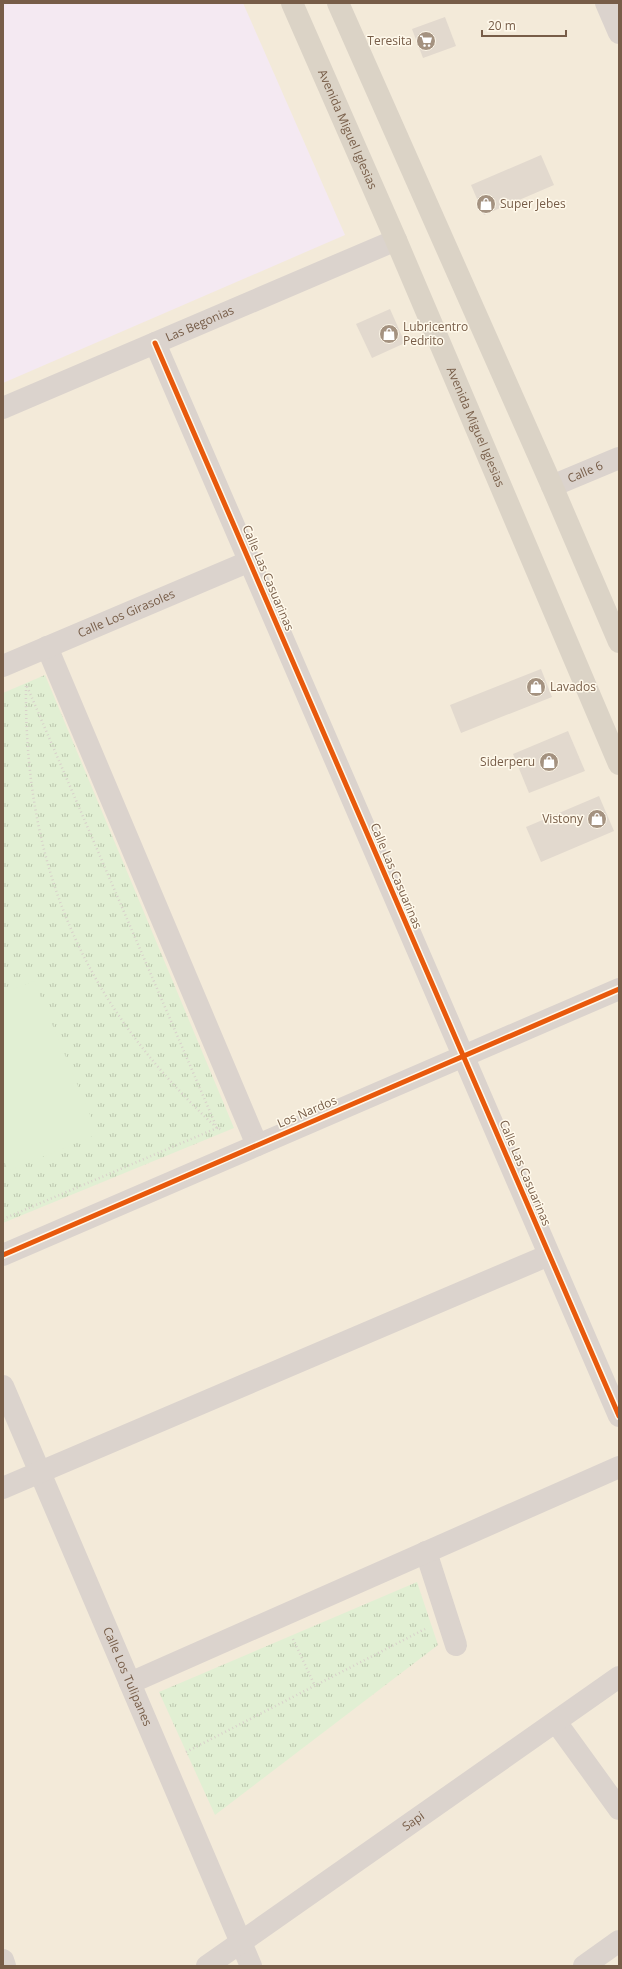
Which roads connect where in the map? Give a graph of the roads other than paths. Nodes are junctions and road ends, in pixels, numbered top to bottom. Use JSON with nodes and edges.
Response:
{"nodes":[{"id":1,"x":292,"y":3,"type":"edge"},
{"id":2,"x":338,"y":3,"type":"edge"},
{"id":3,"x":606,"y":3,"type":"edge"},
{"id":4,"x":619,"y":33,"type":"edge"},
{"id":5,"x":396,"y":240,"type":"junction"},
{"id":6,"x":156,"y":343,"type":"junction"},
{"id":7,"x":3,"y":408,"type":"edge"},
{"id":8,"x":619,"y":458,"type":"edge"},
{"id":9,"x":552,"y":486,"type":"junction"},
{"id":10,"x":250,"y":561,"type":"junction"},
{"id":11,"x":619,"y":642,"type":"edge"},
{"id":12,"x":47,"y":647,"type":"junction"},
{"id":13,"x":3,"y":666,"type":"edge"},
{"id":14,"x":619,"y":764,"type":"edge"},
{"id":15,"x":619,"y":989,"type":"edge"},
{"id":16,"x":463,"y":1056,"type":"junction"},
{"id":17,"x":256,"y":1145,"type":"junction"},
{"id":18,"x":3,"y":1255,"type":"edge"},
{"id":19,"x":549,"y":1255,"type":"junction"},
{"id":20,"x":3,"y":1386,"type":"edge"},
{"id":21,"x":619,"y":1416,"type":"edge"},
{"id":22,"x":619,"y":1467,"type":"edge"},
{"id":23,"x":40,"y":1472,"type":"junction"},
{"id":24,"x":3,"y":1488,"type":"edge"},
{"id":25,"x":426,"y":1552,"type":"junction"},
{"id":26,"x":456,"y":1645,"type":"dead end"},
{"id":27,"x":619,"y":1677,"type":"edge"},
{"id":28,"x":130,"y":1683,"type":"junction"},
{"id":29,"x":556,"y":1722,"type":"junction"},
{"id":30,"x":619,"y":1809,"type":"edge"},
{"id":31,"x":619,"y":1941,"type":"edge"},
{"id":32,"x":240,"y":1942,"type":"junction"},
{"id":33,"x":3,"y":1960,"type":"edge"},
{"id":34,"x":5,"y":1966,"type":"edge"},
{"id":35,"x":208,"y":1966,"type":"edge"},
{"id":36,"x":252,"y":1966,"type":"edge"},
{"id":37,"x":584,"y":1966,"type":"edge"}],
"edges":[{"from":1,"to":5,"type":"main road","name":"Avenida Miguel Iglesias"},
{"from":2,"to":9,"type":"main road"},
{"from":3,"to":4,"type":"street"},
{"from":5,"to":6,"type":"street","name":"Las Begonias"},
{"from":5,"to":14,"type":"main road","name":"Avenida Miguel Iglesias"},
{"from":6,"to":7,"type":"street","name":"Las Begonias"},
{"from":6,"to":10,"type":"street","name":"Calle Las Casuarinas"},
{"from":8,"to":9,"type":"street","name":"Calle 6"},
{"from":9,"to":11,"type":"main road"},
{"from":10,"to":12,"type":"street","name":"Calle Los Girasoles"},
{"from":10,"to":16,"type":"street","name":"Calle Las Casuarinas"},
{"from":12,"to":13,"type":"street","name":"Calle Los Girasoles"},
{"from":12,"to":17,"type":"street"},
{"from":15,"to":16,"type":"street","name":"Los Nardos"},
{"from":16,"to":17,"type":"street","name":"Los Nardos"},
{"from":16,"to":19,"type":"street","name":"Calle Las Casuarinas"},
{"from":17,"to":18,"type":"street","name":"Los Nardos"},
{"from":19,"to":21,"type":"street","name":"Calle Las Casuarinas"},
{"from":19,"to":23,"type":"street"},
{"from":20,"to":23,"type":"street","name":"Calle Los Tulipanes"},
{"from":22,"to":25,"type":"street"},
{"from":23,"to":24,"type":"street"},
{"from":23,"to":28,"type":"street","name":"Calle Los Tulipanes"},
{"from":25,"to":26,"type":"street"},
{"from":25,"to":28,"type":"street"},
{"from":27,"to":29,"type":"street","name":"Sapi"},
{"from":28,"to":32,"type":"street","name":"Calle Los Tulipanes"},
{"from":29,"to":30,"type":"street"},
{"from":29,"to":32,"type":"street","name":"Sapi"},
{"from":31,"to":37,"type":"street"},
{"from":32,"to":35,"type":"street","name":"Sapi"},
{"from":32,"to":36,"type":"street","name":"Calle Los Tulipanes"},
{"from":33,"to":34,"type":"street"}]}
